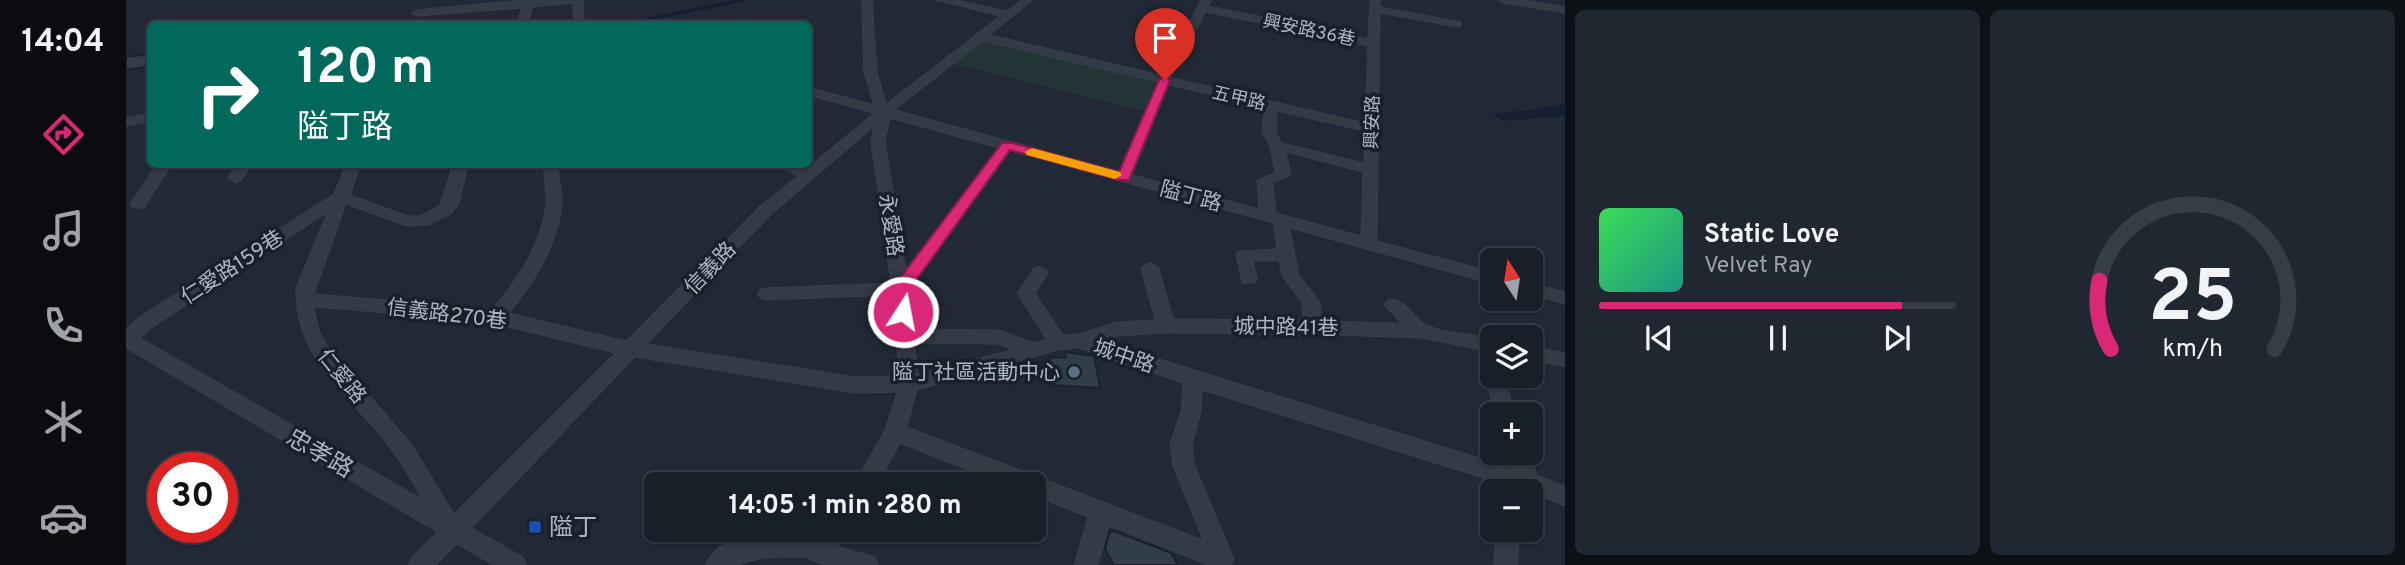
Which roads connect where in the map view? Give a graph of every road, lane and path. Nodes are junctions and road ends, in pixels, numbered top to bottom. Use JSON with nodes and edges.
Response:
{"nodes":[{"id":1,"x":422,"y":0,"type":"edge"},
{"id":2,"x":573,"y":0,"type":"edge"},
{"id":3,"x":578,"y":0,"type":"edge"},
{"id":4,"x":867,"y":0,"type":"edge"},
{"id":5,"x":941,"y":0,"type":"edge"},
{"id":6,"x":1028,"y":0,"type":"edge"},
{"id":7,"x":1503,"y":0,"type":"edge"},
{"id":8,"x":528,"y":2,"type":"edge"},
{"id":9,"x":1205,"y":4,"type":"edge"},
{"id":10,"x":1375,"y":4,"type":"edge"},
{"id":11,"x":1558,"y":7,"type":"edge"},
{"id":12,"x":417,"y":13,"type":"junction"},
{"id":13,"x":1009,"y":15,"type":"junction"},
{"id":14,"x":578,"y":19,"type":"dead end"},
{"id":15,"x":413,"y":21,"type":"edge"},
{"id":16,"x":525,"y":21,"type":"edge"},
{"id":17,"x":1458,"y":24,"type":"dead end"},
{"id":18,"x":983,"y":37,"type":"junction"},
{"id":19,"x":1374,"y":44,"type":"junction"},
{"id":20,"x":1165,"y":80,"type":"junction"},
{"id":21,"x":812,"y":93,"type":"edge"},
{"id":22,"x":1271,"y":106,"type":"junction"},
{"id":23,"x":884,"y":112,"type":"junction"},
{"id":24,"x":147,"y":118,"type":"edge"},
{"id":25,"x":126,"y":122,"type":"edge"},
{"id":26,"x":1372,"y":129,"type":"junction"},
{"id":27,"x":1007,"y":145,"type":"junction"},
{"id":28,"x":1277,"y":146,"type":"junction"},
{"id":29,"x":162,"y":168,"type":"edge"},
{"id":30,"x":352,"y":168,"type":"edge"},
{"id":31,"x":460,"y":168,"type":"edge"},
{"id":32,"x":551,"y":168,"type":"edge"},
{"id":33,"x":791,"y":168,"type":"edge"},
{"id":34,"x":1371,"y":169,"type":"junction"},
{"id":35,"x":809,"y":175,"type":"junction"},
{"id":36,"x":1124,"y":177,"type":"junction"},
{"id":37,"x":341,"y":197,"type":"junction"},
{"id":38,"x":138,"y":205,"type":"dead end"},
{"id":39,"x":1274,"y":218,"type":"junction"},
{"id":40,"x":1369,"y":244,"type":"junction"},
{"id":41,"x":1285,"y":256,"type":"junction"},
{"id":42,"x":1150,"y":268,"type":"dead end"},
{"id":43,"x":1040,"y":272,"type":"dead end"},
{"id":44,"x":1480,"y":274,"type":"edge"},
{"id":45,"x":1248,"y":279,"type":"dead end"},
{"id":46,"x":901,"y":289,"type":"junction"},
{"id":47,"x":1544,"y":292,"type":"edge"},
{"id":48,"x":766,"y":294,"type":"dead end"},
{"id":49,"x":1565,"y":298,"type":"edge"},
{"id":50,"x":303,"y":300,"type":"junction"},
{"id":51,"x":1393,"y":305,"type":"dead end"},
{"id":52,"x":496,"y":317,"type":"junction"},
{"id":53,"x":1167,"y":326,"type":"junction"},
{"id":54,"x":1313,"y":327,"type":"junction"},
{"id":55,"x":1421,"y":331,"type":"junction"},
{"id":56,"x":905,"y":336,"type":"junction"},
{"id":57,"x":126,"y":340,"type":"edge"},
{"id":58,"x":1079,"y":341,"type":"junction"},
{"id":59,"x":1480,"y":342,"type":"edge"},
{"id":60,"x":1058,"y":343,"type":"junction"},
{"id":61,"x":630,"y":349,"type":"junction"},
{"id":62,"x":1033,"y":350,"type":"junction"},
{"id":63,"x":1543,"y":355,"type":"edge"},
{"id":64,"x":1565,"y":360,"type":"edge"},
{"id":65,"x":1193,"y":379,"type":"junction"},
{"id":66,"x":909,"y":384,"type":"junction"},
{"id":67,"x":895,"y":432,"type":"junction"},
{"id":68,"x":872,"y":472,"type":"edge"},
{"id":69,"x":998,"y":472,"type":"edge"},
{"id":70,"x":1499,"y":479,"type":"edge"},
{"id":71,"x":1046,"y":490,"type":"edge"},
{"id":72,"x":1543,"y":492,"type":"edge"},
{"id":73,"x":1565,"y":496,"type":"edge"},
{"id":74,"x":1101,"y":512,"type":"junction"},
{"id":75,"x":452,"y":531,"type":"junction"},
{"id":76,"x":828,"y":542,"type":"edge"},
{"id":77,"x":1507,"y":542,"type":"edge"},
{"id":78,"x":818,"y":552,"type":"junction"},
{"id":79,"x":1229,"y":562,"type":"edge"},
{"id":80,"x":419,"y":565,"type":"edge"},
{"id":81,"x":515,"y":565,"type":"edge"},
{"id":82,"x":717,"y":565,"type":"edge"},
{"id":83,"x":867,"y":565,"type":"edge"},
{"id":84,"x":1086,"y":565,"type":"edge"},
{"id":85,"x":1506,"y":565,"type":"edge"}],
"edges":[{"from":1,"to":12,"type":"street"},
{"from":2,"to":8,"type":"street"},
{"from":3,"to":14,"type":"street"},
{"from":4,"to":23,"type":"street"},
{"from":5,"to":13,"type":"street"},
{"from":6,"to":13,"type":"street","name":"信義路"},
{"from":7,"to":11,"type":"street"},
{"from":8,"to":12,"type":"street"},
{"from":8,"to":16,"type":"street"},
{"from":9,"to":19,"type":"street","name":"興安路36巷"},
{"from":9,"to":20,"type":"street"},
{"from":10,"to":17,"type":"street"},
{"from":10,"to":19,"type":"street","name":"興安路"},
{"from":12,"to":15,"type":"street"},
{"from":13,"to":18,"type":"street","name":"信義路"},
{"from":18,"to":20,"type":"street","name":"五甲路"},
{"from":18,"to":23,"type":"street","name":"信義路"},
{"from":19,"to":26,"type":"street","name":"興安路"},
{"from":20,"to":22,"type":"street","name":"五甲路"},
{"from":20,"to":36,"type":"street"},
{"from":21,"to":23,"type":"street","name":"隘丁路"},
{"from":22,"to":26,"type":"street","name":"五甲路"},
{"from":22,"to":28,"type":"street"},
{"from":23,"to":27,"type":"street","name":"隘丁路"},
{"from":23,"to":35,"type":"street","name":"信義路"},
{"from":23,"to":46,"type":"street","name":"永愛路"},
{"from":24,"to":25,"type":"street"},
{"from":26,"to":34,"type":"street","name":"興安路"},
{"from":27,"to":36,"type":"street","name":"隘丁路"},
{"from":27,"to":46,"type":"street"},
{"from":28,"to":34,"type":"street"},
{"from":28,"to":39,"type":"street"},
{"from":29,"to":38,"type":"street"},
{"from":30,"to":37,"type":"street"},
{"from":31,"to":37,"type":"street"},
{"from":32,"to":52,"type":"street"},
{"from":33,"to":35,"type":"street"},
{"from":34,"to":40,"type":"street","name":"興安路"},
{"from":35,"to":61,"type":"street","name":"信義路"},
{"from":36,"to":39,"type":"street","name":"隘丁路"},
{"from":37,"to":50,"type":"street"},
{"from":37,"to":57,"type":"street","name":"仁愛路159巷"},
{"from":39,"to":40,"type":"street","name":"隘丁路"},
{"from":39,"to":41,"type":"street"},
{"from":40,"to":44,"type":"street","name":"隘丁路"},
{"from":41,"to":45,"type":"street"},
{"from":41,"to":54,"type":"street"},
{"from":42,"to":53,"type":"street"},
{"from":43,"to":60,"type":"street"},
{"from":46,"to":48,"type":"street"},
{"from":46,"to":56,"type":"street","name":"永愛路"},
{"from":47,"to":49,"type":"street"},
{"from":50,"to":52,"type":"street","name":"信義路270巷"},
{"from":50,"to":75,"type":"street","name":"仁愛路"},
{"from":51,"to":55,"type":"street"},
{"from":52,"to":61,"type":"street","name":"信義路270巷"},
{"from":53,"to":54,"type":"street","name":"城中路41巷"},
{"from":53,"to":58,"type":"street","name":"城中路41巷"},
{"from":54,"to":55,"type":"street","name":"城中路41巷"},
{"from":55,"to":59,"type":"street","name":"城中路41巷"},
{"from":56,"to":62,"type":"street"},
{"from":56,"to":66,"type":"street","name":"永愛路"},
{"from":57,"to":75,"type":"street","name":"忠孝路"},
{"from":58,"to":60,"type":"street","name":"城中路"},
{"from":58,"to":65,"type":"street","name":"城中路"},
{"from":60,"to":62,"type":"street","name":"城中路"},
{"from":61,"to":66,"type":"street","name":"城中路"},
{"from":61,"to":75,"type":"street","name":"信義路"},
{"from":62,"to":66,"type":"street","name":"城中路"},
{"from":63,"to":64,"type":"street"},
{"from":65,"to":70,"type":"street","name":"城中路"},
{"from":65,"to":79,"type":"street"},
{"from":66,"to":67,"type":"street","name":"永愛路"},
{"from":67,"to":68,"type":"street","name":"永愛路"},
{"from":67,"to":69,"type":"street"},
{"from":71,"to":74,"type":"street"},
{"from":72,"to":73,"type":"street","name":"城中路"},
{"from":74,"to":79,"type":"street"},
{"from":74,"to":84,"type":"street"},
{"from":75,"to":80,"type":"street","name":"信義路"},
{"from":75,"to":81,"type":"street","name":"忠孝路"},
{"from":76,"to":78,"type":"street"},
{"from":77,"to":85,"type":"street"},
{"from":78,"to":82,"type":"street"},
{"from":78,"to":83,"type":"street"}]}
